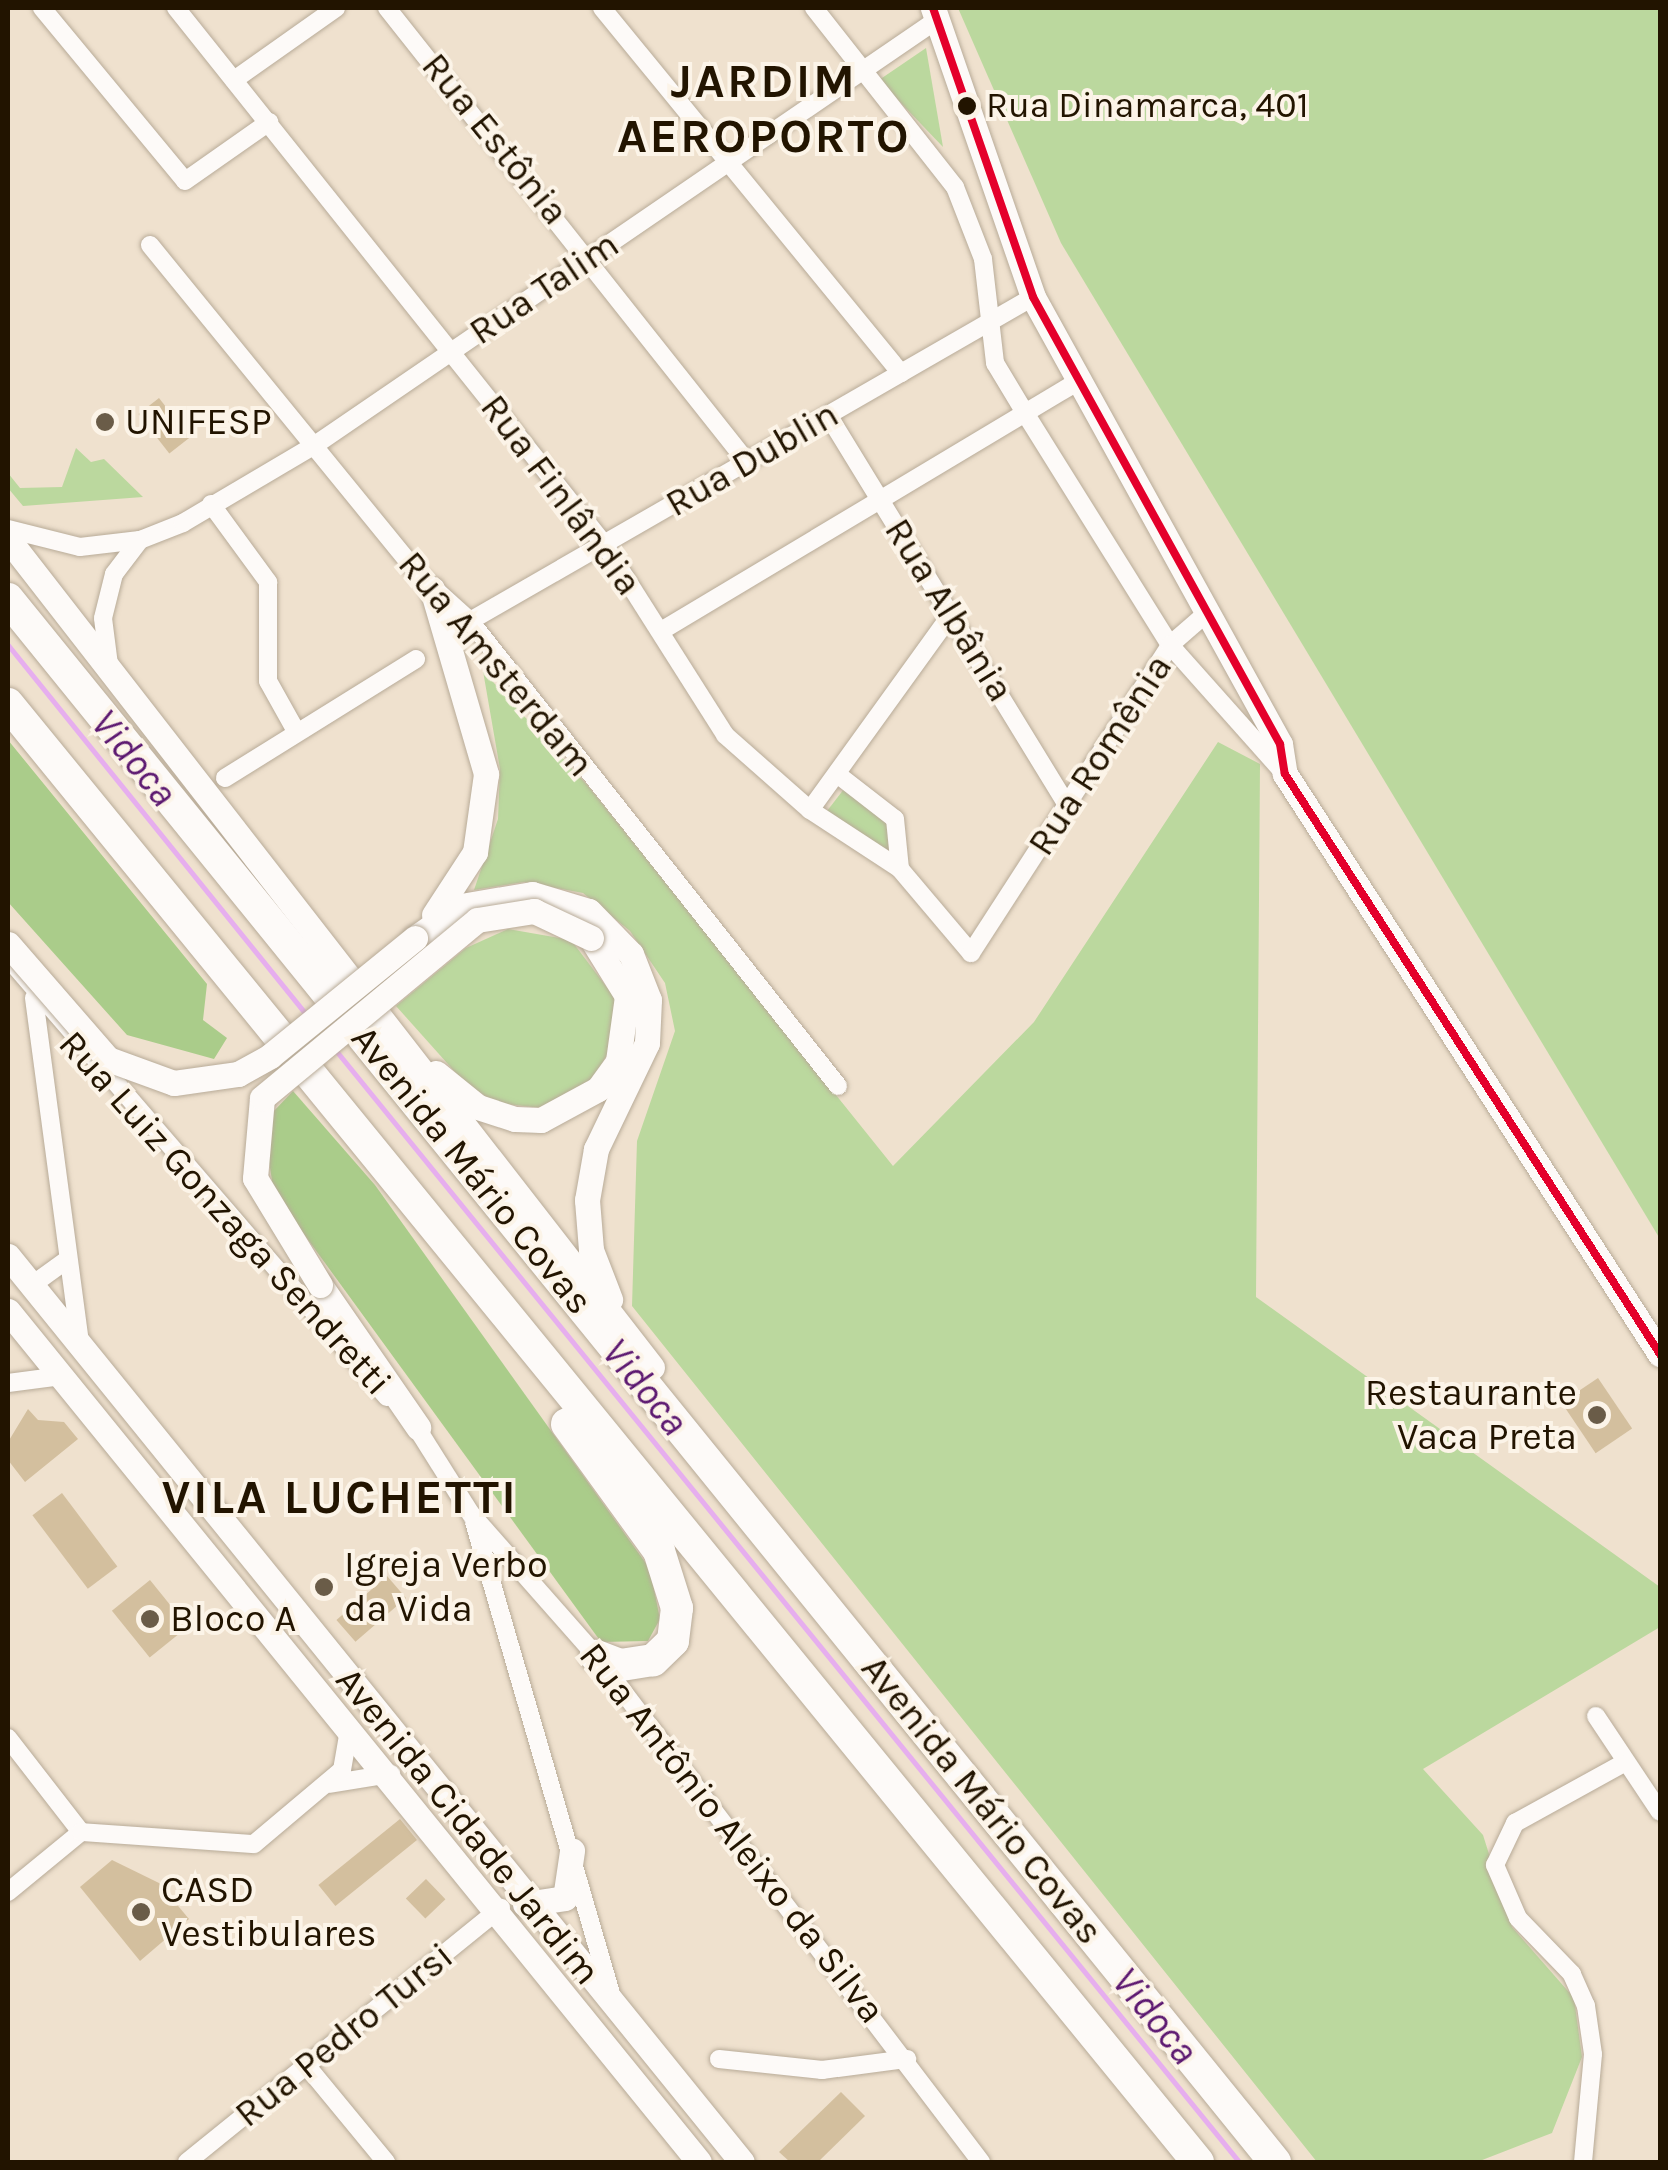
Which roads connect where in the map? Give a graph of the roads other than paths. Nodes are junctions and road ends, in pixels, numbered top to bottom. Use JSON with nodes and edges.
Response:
{"nodes":[{"id":1,"x":42,"y":8,"type":"edge"},
{"id":2,"x":176,"y":8,"type":"edge"},
{"id":3,"x":336,"y":8,"type":"edge"},
{"id":4,"x":388,"y":8,"type":"edge"},
{"id":5,"x":602,"y":8,"type":"edge"},
{"id":6,"x":814,"y":8,"type":"edge"},
{"id":7,"x":936,"y":14,"type":"edge"},
{"id":8,"x":865,"y":74,"type":"junction"},
{"id":9,"x":234,"y":80,"type":"junction"},
{"id":10,"x":269,"y":122,"type":"junction"},
{"id":11,"x":731,"y":163,"type":"junction"},
{"id":12,"x":150,"y":245,"type":"dead end"},
{"id":13,"x":591,"y":256,"type":"junction"},
{"id":14,"x":1033,"y":297,"type":"junction"},
{"id":15,"x":989,"y":322,"type":"junction"},
{"id":16,"x":450,"y":352,"type":"junction"},
{"id":17,"x":901,"y":373,"type":"junction"},
{"id":18,"x":1078,"y":381,"type":"junction"},
{"id":19,"x":1025,"y":413,"type":"junction"},
{"id":20,"x":828,"y":415,"type":"junction"},
{"id":21,"x":318,"y":443,"type":"junction"},
{"id":22,"x":746,"y":462,"type":"junction"},
{"id":23,"x":882,"y":500,"type":"junction"},
{"id":24,"x":211,"y":504,"type":"junction"},
{"id":25,"x":8,"y":529,"type":"edge"},
{"id":26,"x":8,"y":540,"type":"edge"},
{"id":27,"x":140,"y":540,"type":"junction"},
{"id":28,"x":604,"y":544,"type":"junction"},
{"id":29,"x":432,"y":589,"type":"junction"},
{"id":30,"x":8,"y":599,"type":"edge"},
{"id":31,"x":1208,"y":612,"type":"junction"},
{"id":32,"x":952,"y":613,"type":"junction"},
{"id":33,"x":470,"y":621,"type":"junction"},
{"id":34,"x":661,"y":631,"type":"junction"},
{"id":35,"x":1170,"y":644,"type":"junction"},
{"id":36,"x":416,"y":659,"type":"dead end"},
{"id":37,"x":109,"y":665,"type":"junction"},
{"id":38,"x":8,"y":704,"type":"edge"},
{"id":39,"x":296,"y":731,"type":"junction"},
{"id":40,"x":837,"y":774,"type":"junction"},
{"id":41,"x":1284,"y":774,"type":"junction"},
{"id":42,"x":225,"y":778,"type":"dead end"},
{"id":43,"x":1068,"y":806,"type":"junction"},
{"id":44,"x":810,"y":810,"type":"junction"},
{"id":45,"x":900,"y":869,"type":"junction"},
{"id":46,"x":415,"y":938,"type":"junction"},
{"id":47,"x":8,"y":944,"type":"edge"},
{"id":48,"x":8,"y":952,"type":"edge"},
{"id":49,"x":971,"y":952,"type":"joint"},
{"id":50,"x":34,"y":996,"type":"junction"},
{"id":51,"x":391,"y":1032,"type":"junction"},
{"id":52,"x":838,"y":1086,"type":"dead end"},
{"id":53,"x":448,"y":1246,"type":"junction"},
{"id":54,"x":8,"y":1256,"type":"edge"},
{"id":55,"x":68,"y":1259,"type":"junction"},
{"id":56,"x":32,"y":1286,"type":"junction"},
{"id":57,"x":8,"y":1310,"type":"edge"},
{"id":58,"x":80,"y":1349,"type":"junction"},
{"id":59,"x":1660,"y":1354,"type":"edge"},
{"id":60,"x":652,"y":1367,"type":"junction"},
{"id":61,"x":62,"y":1376,"type":"junction"},
{"id":62,"x":8,"y":1384,"type":"edge"},
{"id":63,"x":418,"y":1427,"type":"junction"},
{"id":64,"x":736,"y":1494,"type":"junction"},
{"id":65,"x":471,"y":1514,"type":"junction"},
{"id":66,"x":596,"y":1656,"type":"junction"},
{"id":67,"x":1596,"y":1716,"type":"dead end"},
{"id":68,"x":348,"y":1725,"type":"junction"},
{"id":69,"x":8,"y":1738,"type":"edge"},
{"id":70,"x":1622,"y":1764,"type":"junction"},
{"id":71,"x":391,"y":1774,"type":"junction"},
{"id":72,"x":329,"y":1784,"type":"junction"},
{"id":73,"x":1660,"y":1812,"type":"edge"},
{"id":74,"x":80,"y":1832,"type":"junction"},
{"id":75,"x":572,"y":1851,"type":"junction"},
{"id":76,"x":8,"y":1892,"type":"edge"},
{"id":77,"x":534,"y":1902,"type":"junction"},
{"id":78,"x":501,"y":1908,"type":"junction"},
{"id":79,"x":616,"y":2012,"type":"junction"},
{"id":80,"x":719,"y":2059,"type":"dead end"},
{"id":81,"x":907,"y":2059,"type":"junction"},
{"id":82,"x":306,"y":2066,"type":"junction"},
{"id":83,"x":724,"y":2142,"type":"junction"},
{"id":84,"x":187,"y":2162,"type":"edge"},
{"id":85,"x":386,"y":2162,"type":"edge"},
{"id":86,"x":699,"y":2162,"type":"edge"},
{"id":87,"x":742,"y":2162,"type":"edge"},
{"id":88,"x":981,"y":2162,"type":"edge"},
{"id":89,"x":1198,"y":2162,"type":"edge"},
{"id":90,"x":1275,"y":2162,"type":"edge"},
{"id":91,"x":1583,"y":2162,"type":"edge"}],
"edges":[{"from":1,"to":10,"type":"street"},
{"from":2,"to":9,"type":"street","name":"Rua Finlândia"},
{"from":3,"to":9,"type":"street"},
{"from":4,"to":13,"type":"street","name":"Rua Estônia"},
{"from":5,"to":11,"type":"street"},
{"from":6,"to":8,"type":"street"},
{"from":7,"to":8,"type":"street","name":"Rua Talim"},
{"from":7,"to":14,"type":"main road"},
{"from":8,"to":11,"type":"street","name":"Rua Talim"},
{"from":8,"to":15,"type":"street"},
{"from":9,"to":10,"type":"street","name":"Rua Finlândia"},
{"from":10,"to":16,"type":"street","name":"Rua Finlândia"},
{"from":11,"to":13,"type":"street","name":"Rua Talim"},
{"from":11,"to":17,"type":"street"},
{"from":12,"to":21,"type":"street","name":"Rua Amsterdam"},
{"from":13,"to":16,"type":"street","name":"Rua Talim"},
{"from":13,"to":22,"type":"street","name":"Rua Estônia"},
{"from":14,"to":15,"type":"street","name":"Rua Dublin"},
{"from":14,"to":18,"type":"main road"},
{"from":15,"to":17,"type":"street","name":"Rua Dublin"},
{"from":15,"to":19,"type":"street"},
{"from":16,"to":21,"type":"street","name":"Rua Talim"},
{"from":16,"to":28,"type":"street","name":"Rua Finlândia"},
{"from":17,"to":20,"type":"street","name":"Rua Dublin"},
{"from":18,"to":19,"type":"street"},
{"from":18,"to":31,"type":"main road"},
{"from":19,"to":23,"type":"street"},
{"from":19,"to":35,"type":"street"},
{"from":20,"to":22,"type":"street","name":"Rua Dublin"},
{"from":20,"to":23,"type":"street","name":"Rua Albânia"},
{"from":21,"to":24,"type":"street","name":"Rua Talim"},
{"from":21,"to":29,"type":"street","name":"Rua Amsterdam"},
{"from":22,"to":28,"type":"street","name":"Rua Dublin"},
{"from":23,"to":32,"type":"street","name":"Rua Albânia"},
{"from":23,"to":34,"type":"street"},
{"from":24,"to":27,"type":"street","name":"Rua Talim"},
{"from":24,"to":39,"type":"street"},
{"from":25,"to":27,"type":"street","name":"Rua Talim"},
{"from":26,"to":37,"type":"main road"},
{"from":27,"to":37,"type":"street","name":"Rua Talim"},
{"from":28,"to":33,"type":"street","name":"Rua Dublin"},
{"from":28,"to":34,"type":"street","name":"Rua Finlândia"},
{"from":29,"to":33,"type":"street","name":"Rua Amsterdam"},
{"from":29,"to":46,"type":"main road"},
{"from":30,"to":64,"type":"highway","name":"Avenida Mário Covas"},
{"from":31,"to":35,"type":"street","name":"Rua Romênia"},
{"from":31,"to":41,"type":"main road"},
{"from":32,"to":40,"type":"street"},
{"from":32,"to":43,"type":"street","name":"Rua Albânia"},
{"from":33,"to":52,"type":"street","name":"Rua Amsterdam"},
{"from":34,"to":44,"type":"street","name":"Rua Finlândia"},
{"from":35,"to":41,"type":"street"},
{"from":35,"to":43,"type":"street","name":"Rua Romênia"},
{"from":36,"to":39,"type":"street"},
{"from":37,"to":51,"type":"main road"},
{"from":38,"to":53,"type":"highway","name":"Avenida Mário Covas"},
{"from":39,"to":42,"type":"street"},
{"from":40,"to":44,"type":"street"},
{"from":40,"to":45,"type":"street"},
{"from":41,"to":59,"type":"main road"},
{"from":43,"to":49,"type":"street","name":"Rua Romênia"},
{"from":44,"to":45,"type":"street","name":"Rua Finlândia"},
{"from":45,"to":49,"type":"street","name":"Rua Finlândia"},
{"from":46,"to":47,"type":"main road","bridge":true},
{"from":46,"to":60,"type":"main road"},
{"from":48,"to":50,"type":"street"},
{"from":50,"to":55,"type":"street"},
{"from":50,"to":63,"type":"street","name":"Rua Luiz Gonzaga Sendretti"},
{"from":51,"to":60,"type":"main road"},
{"from":51,"to":63,"type":"main road","bridge":true},
{"from":53,"to":66,"type":"highway"},
{"from":53,"to":89,"type":"highway","name":"Avenida Mário Covas"},
{"from":54,"to":56,"type":"main road","name":"Avenida Cidade Jardim"},
{"from":55,"to":56,"type":"street"},
{"from":55,"to":58,"type":"street"},
{"from":56,"to":58,"type":"main road","name":"Avenida Cidade Jardim"},
{"from":57,"to":61,"type":"main road","name":"Avenida Cidade Jardim"},
{"from":58,"to":77,"type":"main road","name":"Avenida Cidade Jardim"},
{"from":60,"to":64,"type":"highway"},
{"from":61,"to":62,"type":"street"},
{"from":61,"to":68,"type":"main road","name":"Avenida Cidade Jardim"},
{"from":63,"to":65,"type":"street","name":"Rua Luiz Gonzaga Sendretti"},
{"from":64,"to":90,"type":"highway","name":"Avenida Mário Covas"},
{"from":65,"to":66,"type":"street","name":"Rua Antônio Aleixo da Silva"},
{"from":65,"to":75,"type":"street"},
{"from":66,"to":81,"type":"street","name":"Rua Antônio Aleixo da Silva"},
{"from":67,"to":70,"type":"street"},
{"from":68,"to":71,"type":"main road","name":"Avenida Cidade Jardim"},
{"from":68,"to":72,"type":"street"},
{"from":69,"to":74,"type":"street"},
{"from":70,"to":73,"type":"street"},
{"from":70,"to":91,"type":"street"},
{"from":71,"to":72,"type":"street"},
{"from":71,"to":78,"type":"main road","name":"Avenida Cidade Jardim"},
{"from":72,"to":74,"type":"street"},
{"from":74,"to":76,"type":"street"},
{"from":75,"to":77,"type":"main road"},
{"from":75,"to":79,"type":"street"},
{"from":77,"to":78,"type":"main road"},
{"from":77,"to":79,"type":"main road","name":"Avenida Cidade Jardim"},
{"from":78,"to":82,"type":"street","name":"Rua Pedro Tursi"},
{"from":78,"to":86,"type":"main road","name":"Avenida Cidade Jardim"},
{"from":79,"to":83,"type":"main road","name":"Avenida Cidade Jardim"},
{"from":80,"to":81,"type":"street"},
{"from":81,"to":88,"type":"street","name":"Rua Antônio Aleixo da Silva"},
{"from":82,"to":84,"type":"street","name":"Rua Pedro Tursi"},
{"from":82,"to":85,"type":"street"},
{"from":83,"to":86,"type":"street"},
{"from":83,"to":87,"type":"main road","name":"Avenida Cidade Jardim"}]}
